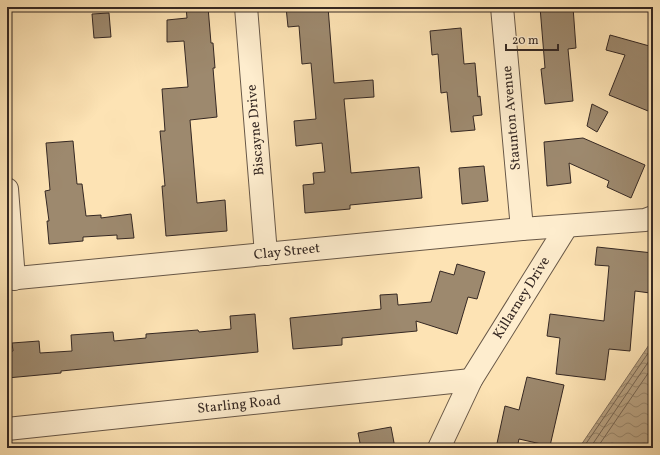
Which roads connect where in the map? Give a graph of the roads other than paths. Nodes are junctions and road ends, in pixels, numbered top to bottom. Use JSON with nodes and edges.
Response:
{"nodes":[{"id":1,"x":246,"y":7,"type":"edge"},
{"id":2,"x":502,"y":7,"type":"edge"},
{"id":3,"x":7,"y":189,"type":"edge"},
{"id":4,"x":653,"y":217,"type":"edge"},
{"id":5,"x":567,"y":226,"type":"junction"},
{"id":6,"x":522,"y":229,"type":"junction"},
{"id":7,"x":266,"y":254,"type":"junction"},
{"id":8,"x":10,"y":279,"type":"edge"},
{"id":9,"x":471,"y":380,"type":"junction"},
{"id":10,"x":7,"y":429,"type":"edge"},
{"id":11,"x":439,"y":448,"type":"edge"}],
"edges":[{"from":1,"to":7,"type":"street","name":"Biscayne Drive"},
{"from":2,"to":6,"type":"street","name":"Staunton Avenue"},
{"from":3,"to":8,"type":"street"},
{"from":4,"to":5,"type":"street"},
{"from":5,"to":6,"type":"street","name":"Clay Street"},
{"from":5,"to":9,"type":"street","name":"Killarney Drive"},
{"from":6,"to":7,"type":"street","name":"Clay Street"},
{"from":7,"to":8,"type":"street","name":"Clay Street"},
{"from":9,"to":10,"type":"street","name":"Starling Road"},
{"from":9,"to":11,"type":"street","name":"Killarney Drive"}]}
